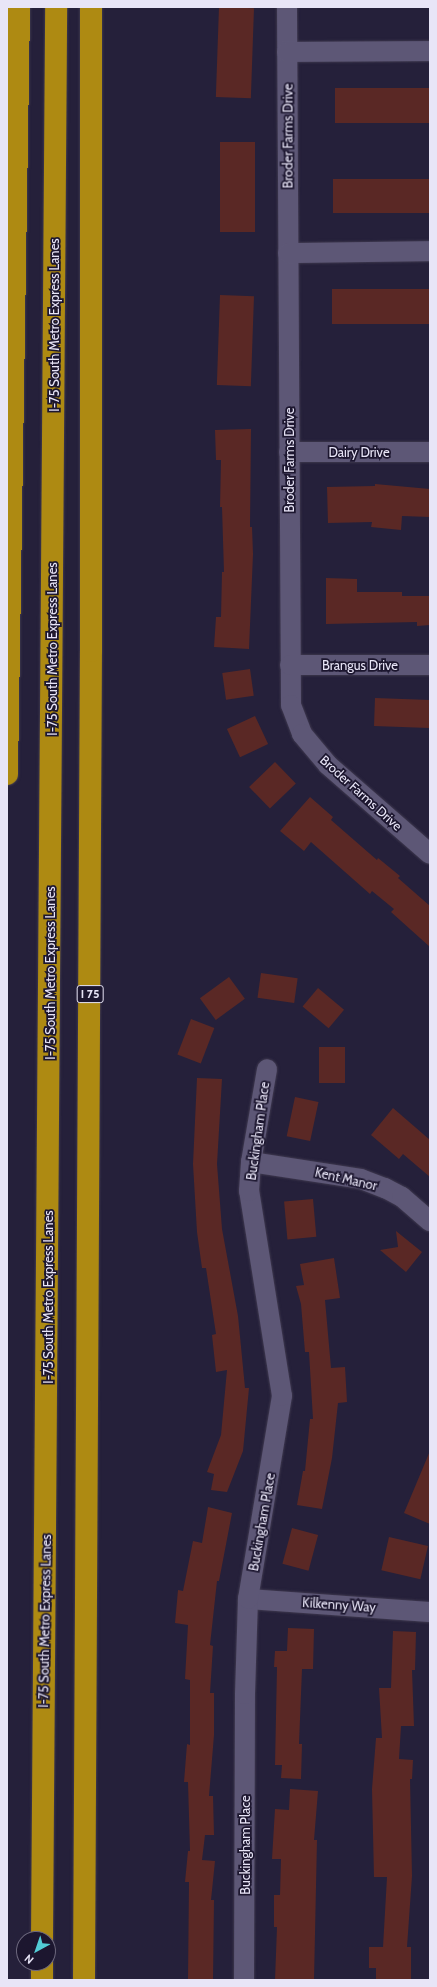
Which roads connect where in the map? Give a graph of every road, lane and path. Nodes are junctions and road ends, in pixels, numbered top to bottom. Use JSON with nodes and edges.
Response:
{"nodes":[{"id":1,"x":19,"y":7,"type":"edge"},
{"id":2,"x":56,"y":7,"type":"edge"},
{"id":3,"x":91,"y":7,"type":"edge"},
{"id":4,"x":287,"y":7,"type":"edge"},
{"id":5,"x":430,"y":51,"type":"edge"},
{"id":6,"x":287,"y":52,"type":"junction"},
{"id":7,"x":430,"y":251,"type":"edge"},
{"id":8,"x":288,"y":253,"type":"junction"},
{"id":9,"x":289,"y":452,"type":"junction"},
{"id":10,"x":430,"y":452,"type":"edge"},
{"id":11,"x":290,"y":665,"type":"junction"},
{"id":12,"x":430,"y":665,"type":"edge"},
{"id":13,"x":7,"y":774,"type":"edge"},
{"id":14,"x":430,"y":854,"type":"edge"},
{"id":15,"x":267,"y":1069,"type":"dead end"},
{"id":16,"x":251,"y":1162,"type":"junction"},
{"id":17,"x":430,"y":1221,"type":"edge"},
{"id":18,"x":248,"y":1598,"type":"junction"},
{"id":19,"x":430,"y":1612,"type":"edge"},
{"id":20,"x":42,"y":1931,"type":"edge"},
{"id":21,"x":84,"y":1980,"type":"edge"},
{"id":22,"x":244,"y":1980,"type":"edge"}],
"edges":[{"from":1,"to":13,"type":"highway"},
{"from":2,"to":20,"type":"highway","name":"I-75 South Metro Express Lanes"},
{"from":3,"to":21,"type":"highway","number":"I 75"},
{"from":4,"to":6,"type":"street","name":"Broder Farms Drive"},
{"from":5,"to":6,"type":"street"},
{"from":6,"to":8,"type":"street","name":"Broder Farms Drive"},
{"from":7,"to":8,"type":"street"},
{"from":8,"to":9,"type":"street","name":"Broder Farms Drive"},
{"from":9,"to":10,"type":"street","name":"Dairy Drive"},
{"from":9,"to":11,"type":"street","name":"Broder Farms Drive"},
{"from":11,"to":12,"type":"street","name":"Brangus Drive"},
{"from":11,"to":14,"type":"street","name":"Broder Farms Drive"},
{"from":15,"to":16,"type":"street","name":"Buckingham Place"},
{"from":16,"to":17,"type":"street","name":"Kent Manor"},
{"from":16,"to":18,"type":"street","name":"Buckingham Place"},
{"from":18,"to":19,"type":"street","name":"Kilkenny Way"},
{"from":18,"to":22,"type":"street","name":"Buckingham Place"}]}
